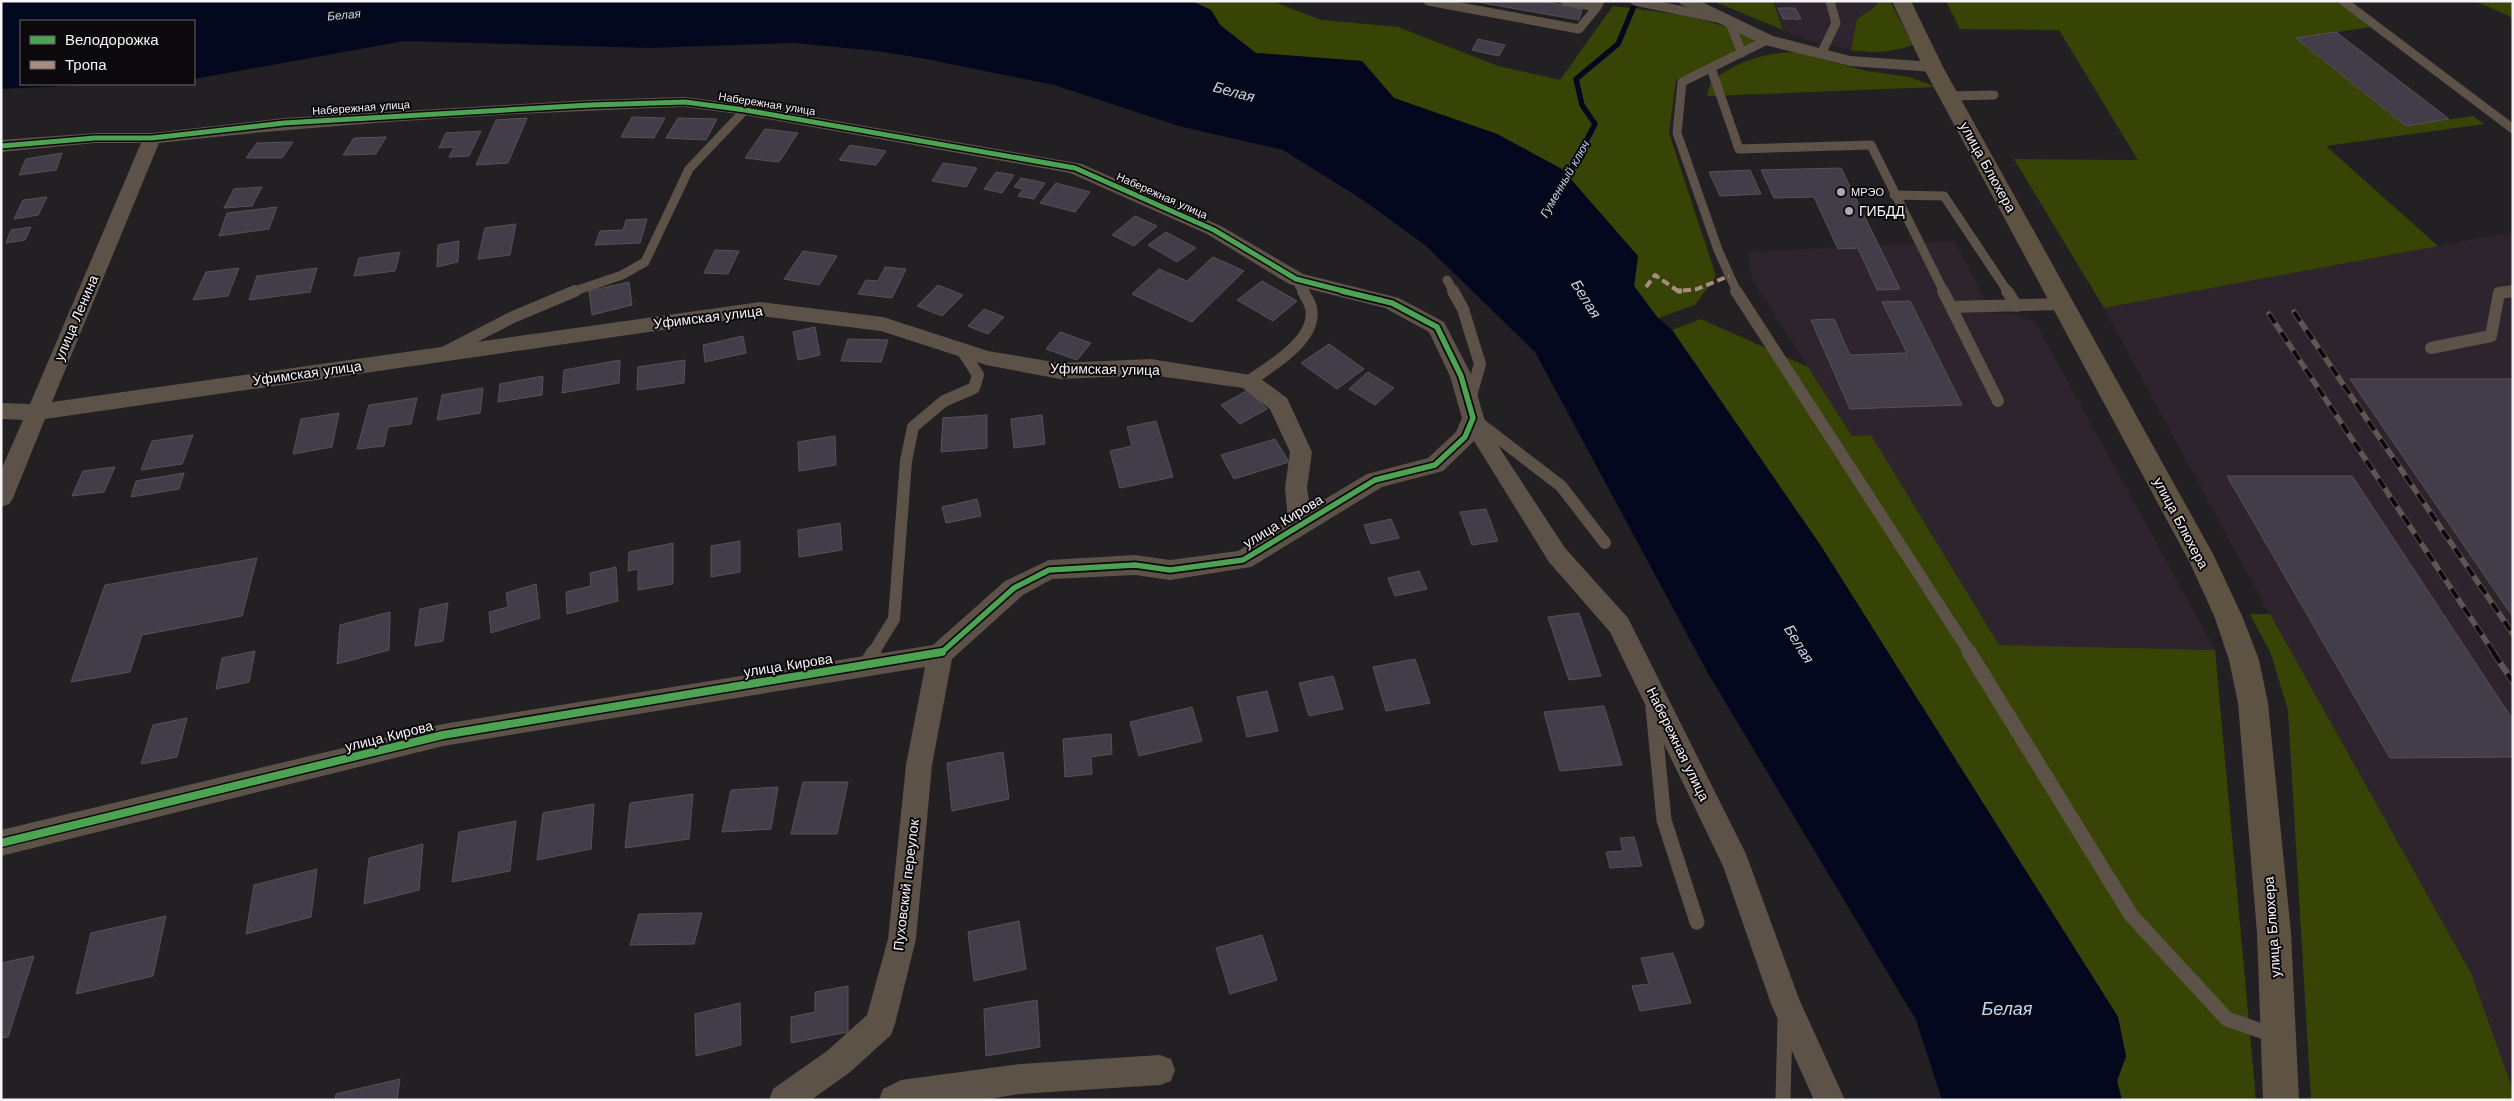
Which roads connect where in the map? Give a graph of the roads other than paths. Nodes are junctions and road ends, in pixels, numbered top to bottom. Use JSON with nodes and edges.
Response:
{"nodes":[{"id":1,"x":1428,"y":1,"type":"edge"},
{"id":2,"x":1565,"y":1,"type":"edge"},
{"id":3,"x":1635,"y":1,"type":"edge"},
{"id":4,"x":1686,"y":1,"type":"edge"},
{"id":5,"x":1830,"y":1,"type":"edge"},
{"id":6,"x":1901,"y":1,"type":"edge"},
{"id":7,"x":2343,"y":1,"type":"edge"},
{"id":8,"x":1599,"y":4,"type":"edge"},
{"id":9,"x":1725,"y":20,"type":"junction"},
{"id":10,"x":1767,"y":40,"type":"junction"},
{"id":11,"x":1742,"y":52,"type":"junction"},
{"id":12,"x":1821,"y":54,"type":"junction"},
{"id":13,"x":1933,"y":67,"type":"junction"},
{"id":14,"x":1711,"y":68,"type":"junction"},
{"id":15,"x":1994,"y":95,"type":"dead end"},
{"id":16,"x":1949,"y":96,"type":"junction"},
{"id":17,"x":745,"y":110,"type":"junction"},
{"id":18,"x":2513,"y":129,"type":"edge"},
{"id":19,"x":152,"y":138,"type":"junction"},
{"id":20,"x":1,"y":146,"type":"edge"},
{"id":21,"x":1894,"y":195,"type":"junction"},
{"id":22,"x":1296,"y":279,"type":"junction"},
{"id":23,"x":1447,"y":280,"type":"dead end"},
{"id":24,"x":2513,"y":291,"type":"edge"},
{"id":25,"x":2063,"y":304,"type":"junction"},
{"id":26,"x":2017,"y":306,"type":"junction"},
{"id":27,"x":1951,"y":307,"type":"junction"},
{"id":28,"x":2431,"y":348,"type":"dead end"},
{"id":29,"x":962,"y":350,"type":"junction"},
{"id":30,"x":442,"y":353,"type":"junction"},
{"id":31,"x":1249,"y":381,"type":"junction"},
{"id":32,"x":1998,"y":401,"type":"dead end"},
{"id":33,"x":1,"y":411,"type":"edge"},
{"id":34,"x":1471,"y":411,"type":"junction"},
{"id":35,"x":36,"y":412,"type":"junction"},
{"id":36,"x":1,"y":498,"type":"edge"},
{"id":37,"x":1300,"y":525,"type":"junction"},
{"id":38,"x":1605,"y":543,"type":"dead end"},
{"id":39,"x":940,"y":654,"type":"junction"},
{"id":40,"x":865,"y":666,"type":"junction"},
{"id":41,"x":1652,"y":690,"type":"junction"},
{"id":42,"x":1,"y":843,"type":"edge"},
{"id":43,"x":1697,"y":922,"type":"dead end"},
{"id":44,"x":1786,"y":1004,"type":"junction"},
{"id":45,"x":2279,"y":1037,"type":"junction"},
{"id":46,"x":1160,"y":1070,"type":"dead end"},
{"id":47,"x":784,"y":1100,"type":"edge"},
{"id":48,"x":894,"y":1100,"type":"edge"},
{"id":49,"x":1782,"y":1100,"type":"edge"},
{"id":50,"x":1830,"y":1100,"type":"edge"},
{"id":51,"x":2281,"y":1100,"type":"edge"}],
"edges":[{"from":1,"to":8,"type":"lane"},
{"from":2,"to":8,"type":"lane"},
{"from":3,"to":9,"type":"lane"},
{"from":4,"to":9,"type":"street"},
{"from":5,"to":12,"type":"lane"},
{"from":6,"to":13,"type":"main road","name":"улица Блюхера"},
{"from":7,"to":18,"type":"lane"},
{"from":9,"to":10,"type":"street"},
{"from":9,"to":11,"type":"lane"},
{"from":10,"to":11,"type":"lane"},
{"from":10,"to":12,"type":"street"},
{"from":11,"to":14,"type":"lane"},
{"from":12,"to":13,"type":"street"},
{"from":13,"to":16,"type":"main road","name":"улица Блюхера"},
{"from":14,"to":21,"type":"lane"},
{"from":14,"to":45,"type":"lane"},
{"from":15,"to":16,"type":"lane"},
{"from":16,"to":25,"type":"main road","name":"улица Блюхера"},
{"from":17,"to":19,"type":"street","name":"Набережная улица"},
{"from":17,"to":22,"type":"street","name":"Набережная улица"},
{"from":17,"to":30,"type":"lane"},
{"from":19,"to":20,"type":"street","name":"Набережная улица"},
{"from":19,"to":35,"type":"street","name":"улица Ленина"},
{"from":21,"to":26,"type":"lane"},
{"from":21,"to":27,"type":"lane"},
{"from":22,"to":31,"type":"lane"},
{"from":22,"to":34,"type":"street","name":"Набережная улица"},
{"from":23,"to":34,"type":"lane"},
{"from":24,"to":28,"type":"lane"},
{"from":25,"to":26,"type":"lane"},
{"from":25,"to":45,"type":"main road","name":"улица Блюхера"},
{"from":26,"to":27,"type":"lane"},
{"from":27,"to":32,"type":"lane"},
{"from":29,"to":30,"type":"street","name":"Уфимская улица"},
{"from":29,"to":31,"type":"street","name":"Уфимская улица"},
{"from":29,"to":40,"type":"lane"},
{"from":30,"to":35,"type":"street","name":"Уфимская улица"},
{"from":31,"to":37,"type":"street","name":"Уфимская улица"},
{"from":33,"to":35,"type":"street","name":"Уфимская улица"},
{"from":34,"to":37,"type":"street","name":"улица Кирова"},
{"from":34,"to":38,"type":"lane"},
{"from":34,"to":41,"type":"street","name":"Набережная улица"},
{"from":35,"to":36,"type":"street","name":"улица Ленина"},
{"from":37,"to":39,"type":"street","name":"улица Кирова"},
{"from":39,"to":40,"type":"street","name":"улица Кирова"},
{"from":39,"to":47,"type":"street","name":"Пуховский переулок"},
{"from":40,"to":42,"type":"street","name":"улица Кирова"},
{"from":41,"to":43,"type":"lane"},
{"from":41,"to":44,"type":"street","name":"Набережная улица"},
{"from":44,"to":49,"type":"lane"},
{"from":44,"to":50,"type":"street","name":"Набережная улица"},
{"from":45,"to":51,"type":"main road","name":"улица Блюхера"},
{"from":46,"to":48,"type":"street"}]}
